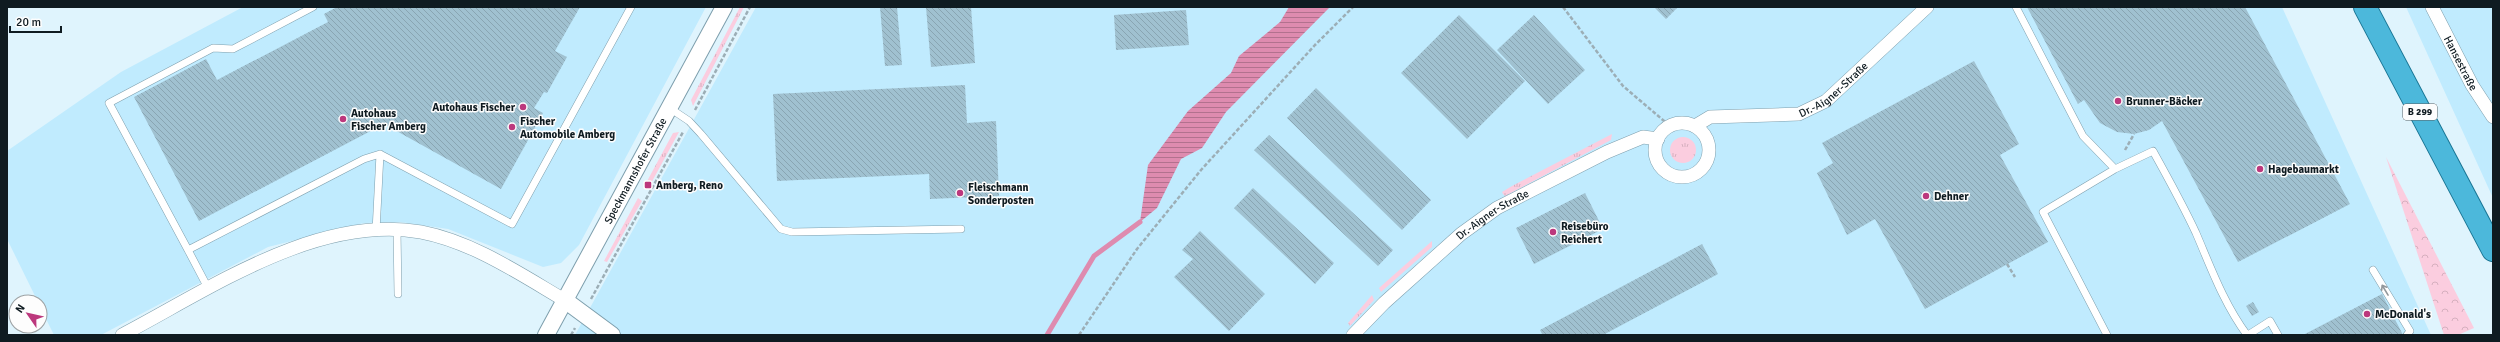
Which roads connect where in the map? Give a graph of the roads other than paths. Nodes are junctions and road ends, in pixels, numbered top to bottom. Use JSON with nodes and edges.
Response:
{"nodes":[{"id":1,"x":313,"y":7,"type":"edge"},
{"id":2,"x":631,"y":7,"type":"edge"},
{"id":3,"x":724,"y":7,"type":"edge"},
{"id":4,"x":1927,"y":7,"type":"edge"},
{"id":5,"x":2016,"y":7,"type":"edge"},
{"id":6,"x":2365,"y":7,"type":"edge"},
{"id":7,"x":2432,"y":7,"type":"edge"},
{"id":8,"x":671,"y":109,"type":"junction"},
{"id":9,"x":2493,"y":117,"type":"edge"},
{"id":10,"x":1695,"y":126,"type":"junction"},
{"id":11,"x":1658,"y":139,"type":"junction"},
{"id":12,"x":380,"y":154,"type":"junction"},
{"id":13,"x":2115,"y":169,"type":"junction"},
{"id":14,"x":961,"y":229,"type":"dead end"},
{"id":15,"x":376,"y":230,"type":"junction"},
{"id":16,"x":397,"y":230,"type":"junction"},
{"id":17,"x":188,"y":250,"type":"junction"},
{"id":18,"x":2493,"y":250,"type":"edge"},
{"id":19,"x":2373,"y":270,"type":"dead end"},
{"id":20,"x":208,"y":288,"type":"junction"},
{"id":21,"x":398,"y":294,"type":"dead end"},
{"id":22,"x":566,"y":301,"type":"junction"},
{"id":23,"x":122,"y":335,"type":"edge"},
{"id":24,"x":546,"y":335,"type":"edge"},
{"id":25,"x":612,"y":335,"type":"edge"},
{"id":26,"x":1353,"y":335,"type":"edge"},
{"id":27,"x":2107,"y":335,"type":"edge"},
{"id":28,"x":2248,"y":335,"type":"edge"},
{"id":29,"x":2278,"y":335,"type":"edge"},
{"id":30,"x":2407,"y":335,"type":"edge"}],
"edges":[{"from":1,"to":17,"type":"lane"},
{"from":2,"to":12,"type":"lane"},
{"from":3,"to":8,"type":"street","name":"Speckmannshofer Straße"},
{"from":4,"to":10,"type":"street","name":"Dr.-Aigner-Straße"},
{"from":5,"to":13,"type":"lane"},
{"from":6,"to":18,"type":"highway","number":"B 299"},
{"from":7,"to":9,"type":"street","name":"Hansestraße"},
{"from":8,"to":14,"type":"lane"},
{"from":8,"to":22,"type":"street","name":"Speckmannshofer Straße"},
{"from":10,"to":11,"type":"street"},
{"from":10,"to":11,"type":"street"},
{"from":11,"to":26,"type":"street","name":"Dr.-Aigner-Straße"},
{"from":12,"to":15,"type":"lane"},
{"from":12,"to":17,"type":"lane"},
{"from":13,"to":27,"type":"lane"},
{"from":13,"to":28,"type":"lane"},
{"from":15,"to":16,"type":"street"},
{"from":15,"to":20,"type":"street"},
{"from":16,"to":21,"type":"lane"},
{"from":16,"to":22,"type":"street"},
{"from":17,"to":20,"type":"lane"},
{"from":30,"to":19,"type":"lane","one_way":true},
{"from":20,"to":23,"type":"street"},
{"from":22,"to":24,"type":"street","name":"Speckmannshofer Straße"},
{"from":22,"to":25,"type":"street"},
{"from":28,"to":29,"type":"lane"}]}
